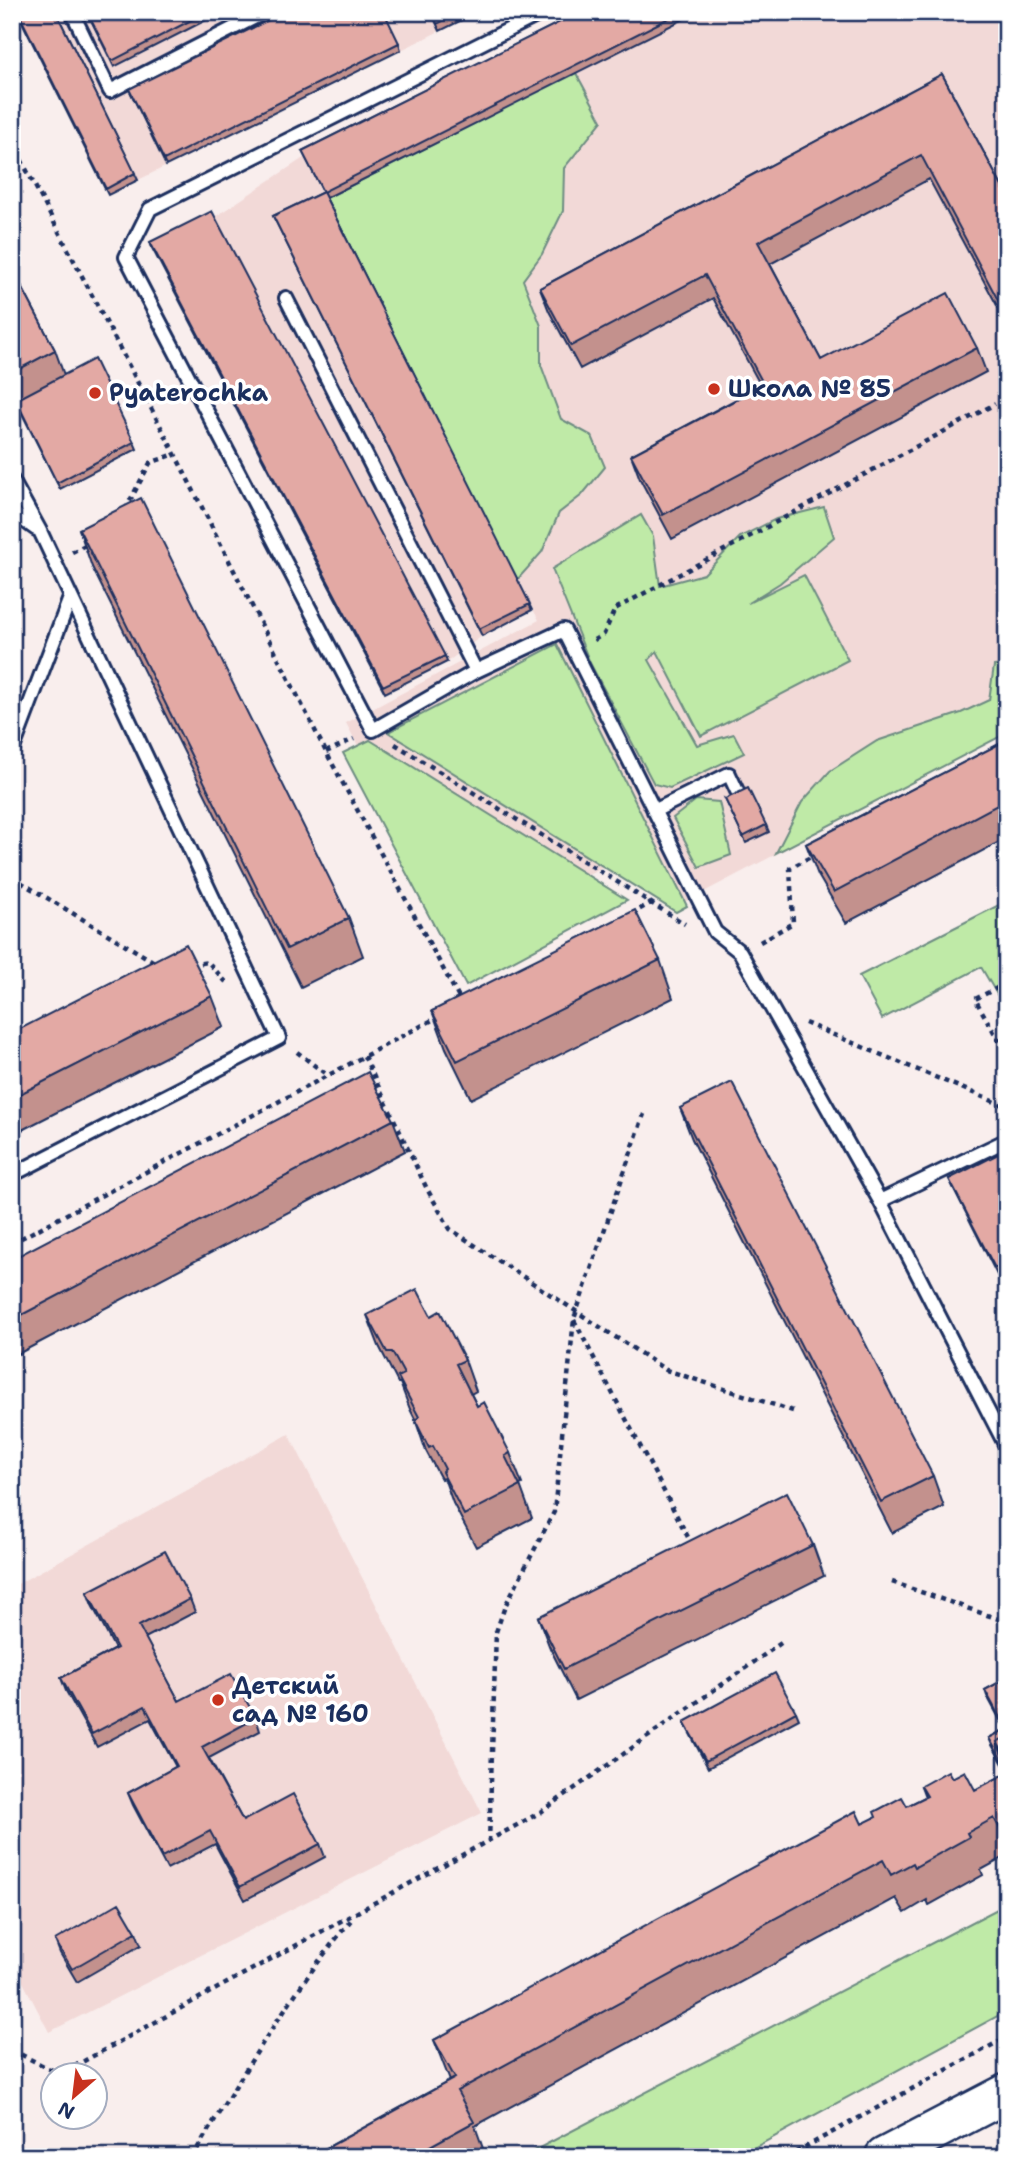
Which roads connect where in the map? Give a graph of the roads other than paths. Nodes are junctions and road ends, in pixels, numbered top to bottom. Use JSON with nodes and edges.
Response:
{"nodes":[{"id":1,"x":72,"y":12,"type":"edge"},
{"id":2,"x":265,"y":12,"type":"edge"},
{"id":3,"x":534,"y":12,"type":"edge"},
{"id":4,"x":286,"y":298,"type":"dead end"},
{"id":5,"x":12,"y":480,"type":"edge"},
{"id":6,"x":12,"y":512,"type":"edge"},
{"id":7,"x":40,"y":531,"type":"junction"},
{"id":8,"x":70,"y":598,"type":"junction"},
{"id":9,"x":476,"y":671,"type":"junction"},
{"id":10,"x":12,"y":751,"type":"edge"},
{"id":11,"x":737,"y":790,"type":"edge"},
{"id":12,"x":654,"y":811,"type":"junction"},
{"id":13,"x":1007,"y":1140,"type":"edge"},
{"id":14,"x":12,"y":1175,"type":"edge"},
{"id":15,"x":880,"y":1201,"type":"junction"},
{"id":16,"x":1007,"y":1448,"type":"edge"},
{"id":17,"x":1007,"y":2093,"type":"edge"},
{"id":18,"x":884,"y":2157,"type":"edge"}],
"edges":[{"from":1,"to":2,"type":"lane"},
{"from":3,"to":9,"type":"lane"},
{"from":4,"to":9,"type":"lane"},
{"from":5,"to":7,"type":"lane"},
{"from":6,"to":7,"type":"lane"},
{"from":7,"to":8,"type":"lane"},
{"from":8,"to":10,"type":"lane"},
{"from":8,"to":14,"type":"lane"},
{"from":9,"to":12,"type":"lane"},
{"from":11,"to":12,"type":"lane"},
{"from":12,"to":15,"type":"lane"},
{"from":13,"to":15,"type":"lane"},
{"from":15,"to":16,"type":"lane"},
{"from":17,"to":18,"type":"street"}]}
